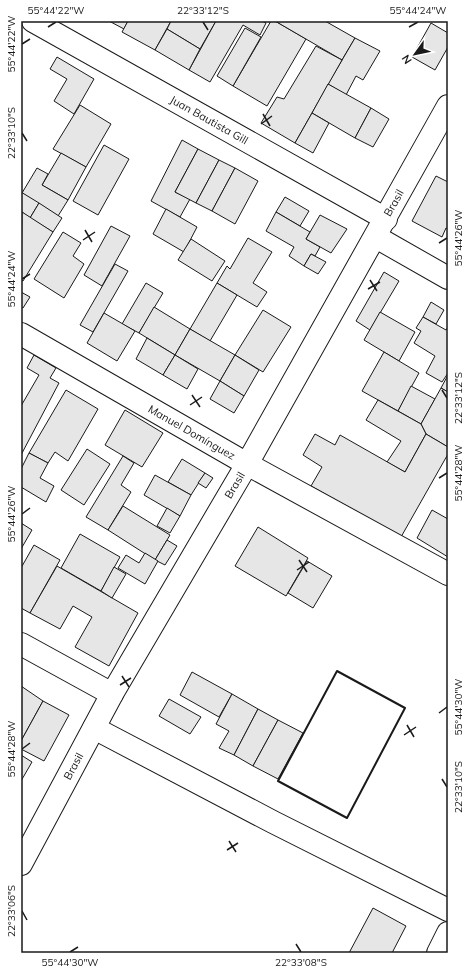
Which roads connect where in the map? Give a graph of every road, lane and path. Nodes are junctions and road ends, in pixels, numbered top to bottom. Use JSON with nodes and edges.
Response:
{"nodes":[{"id":1,"x":33,"y":21,"type":"edge"},
{"id":2,"x":448,"y":106,"type":"edge"},
{"id":3,"x":381,"y":228,"type":"junction"},
{"id":4,"x":448,"y":278,"type":"edge"},
{"id":5,"x":21,"y":334,"type":"edge"},
{"id":6,"x":247,"y":464,"type":"junction"},
{"id":7,"x":448,"y":574,"type":"edge"},
{"id":8,"x":21,"y":644,"type":"edge"},
{"id":9,"x":112,"y":694,"type":"junction"},
{"id":10,"x":94,"y":728,"type":"junction"},
{"id":11,"x":21,"y":864,"type":"edge"},
{"id":12,"x":448,"y":910,"type":"edge"},
{"id":13,"x":448,"y":934,"type":"edge"},
{"id":14,"x":438,"y":953,"type":"edge"}],
"edges":[{"from":1,"to":3,"type":"street","name":"Juan Bautista Gill"},
{"from":2,"to":3,"type":"street","name":"Brasil"},
{"from":3,"to":4,"type":"street","name":"Juan Bautista Gill"},
{"from":3,"to":6,"type":"street","name":"Brasil"},
{"from":5,"to":6,"type":"street","name":"Manuel Domínguez"},
{"from":6,"to":7,"type":"street","name":"Manuel Domínguez"},
{"from":6,"to":9,"type":"street","name":"Brasil"},
{"from":8,"to":9,"type":"street"},
{"from":9,"to":10,"type":"street","name":"Brasil"},
{"from":10,"to":11,"type":"street","name":"Brasil"},
{"from":10,"to":12,"type":"street"},
{"from":13,"to":14,"type":"street"}]}
